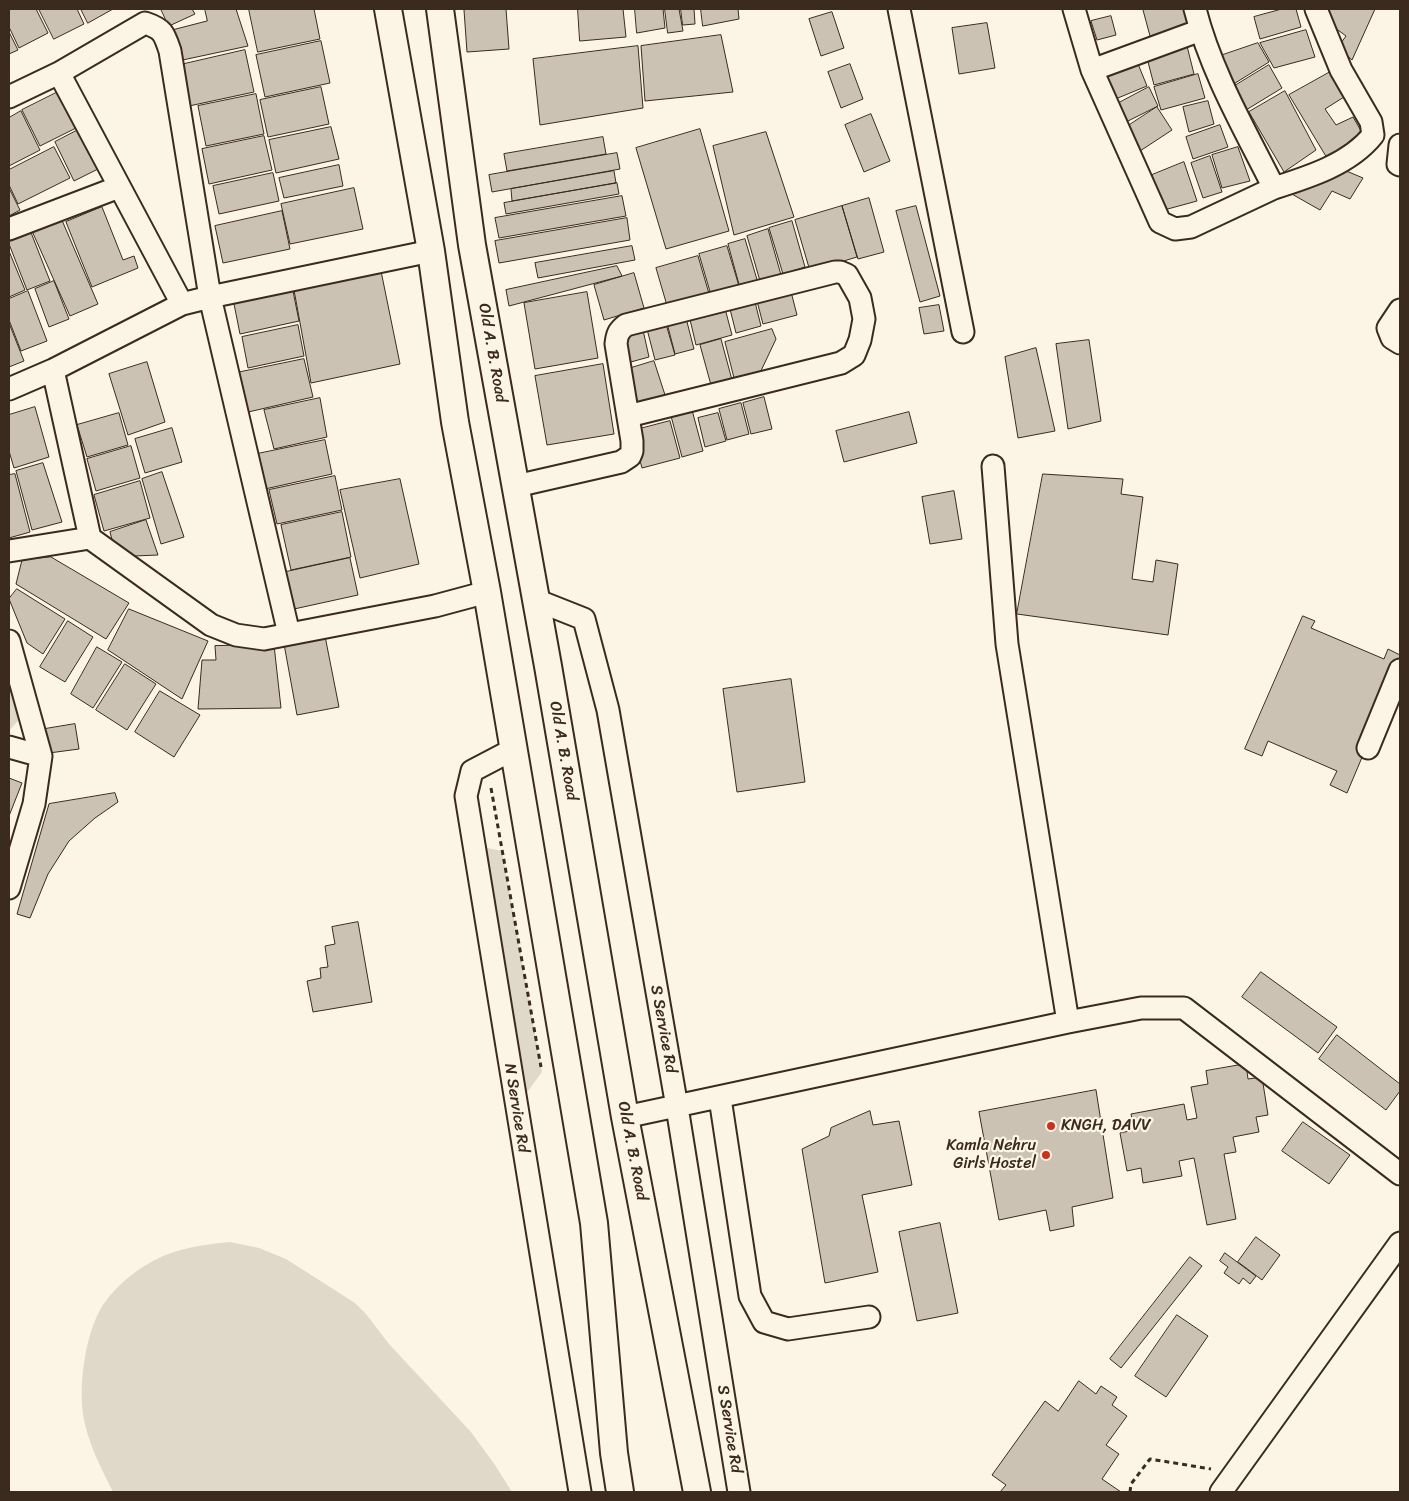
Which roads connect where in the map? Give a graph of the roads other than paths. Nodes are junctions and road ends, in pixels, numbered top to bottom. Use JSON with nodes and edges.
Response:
{"nodes":[{"id":1,"x":388,"y":9,"type":"edge"},
{"id":2,"x":440,"y":9,"type":"edge"},
{"id":3,"x":899,"y":9,"type":"edge"},
{"id":4,"x":1074,"y":9,"type":"edge"},
{"id":5,"x":1195,"y":9,"type":"edge"},
{"id":6,"x":1316,"y":9,"type":"edge"},
{"id":7,"x":1201,"y":30,"type":"junction"},
{"id":8,"x":1092,"y":70,"type":"junction"},
{"id":9,"x":59,"y":73,"type":"junction"},
{"id":10,"x":9,"y":97,"type":"edge"},
{"id":11,"x":119,"y":187,"type":"junction"},
{"id":12,"x":1274,"y":188,"type":"junction"},
{"id":13,"x":9,"y":229,"type":"edge"},
{"id":14,"x":431,"y":251,"type":"junction"},
{"id":15,"x":210,"y":297,"type":"junction"},
{"id":16,"x":182,"y":304,"type":"junction"},
{"id":17,"x":1400,"y":310,"type":"edge"},
{"id":18,"x":962,"y":332,"type":"dead end"},
{"id":19,"x":1400,"y":343,"type":"edge"},
{"id":20,"x":53,"y":370,"type":"junction"},
{"id":21,"x":9,"y":389,"type":"edge"},
{"id":22,"x":628,"y":416,"type":"junction"},
{"id":23,"x":993,"y":466,"type":"dead end"},
{"id":24,"x":516,"y":486,"type":"junction"},
{"id":25,"x":90,"y":538,"type":"junction"},
{"id":26,"x":9,"y":551,"type":"edge"},
{"id":27,"x":487,"y":592,"type":"junction"},
{"id":28,"x":536,"y":600,"type":"junction"},
{"id":29,"x":289,"y":634,"type":"junction"},
{"id":30,"x":9,"y":641,"type":"edge"},
{"id":31,"x":1400,"y":670,"type":"edge"},
{"id":32,"x":9,"y":747,"type":"edge"},
{"id":33,"x":1368,"y":748,"type":"dead end"},
{"id":34,"x":514,"y":749,"type":"junction"},
{"id":35,"x":41,"y":756,"type":"junction"},
{"id":36,"x":9,"y":888,"type":"edge"},
{"id":37,"x":1068,"y":1022,"type":"junction"},
{"id":38,"x":720,"y":1098,"type":"junction"},
{"id":39,"x":677,"y":1107,"type":"junction"},
{"id":40,"x":625,"y":1117,"type":"junction"},
{"id":41,"x":1400,"y":1174,"type":"edge"},
{"id":42,"x":1400,"y":1243,"type":"edge"},
{"id":43,"x":869,"y":1317,"type":"dead end"},
{"id":44,"x":580,"y":1492,"type":"edge"},
{"id":45,"x":620,"y":1492,"type":"edge"},
{"id":46,"x":697,"y":1492,"type":"edge"},
{"id":47,"x":739,"y":1492,"type":"edge"},
{"id":48,"x":1221,"y":1492,"type":"edge"}],
"edges":[{"from":1,"to":14,"type":"main road"},
{"from":2,"to":24,"type":"main road","name":"Old A. B. Road"},
{"from":3,"to":18,"type":"street"},
{"from":4,"to":8,"type":"street"},
{"from":5,"to":7,"type":"street"},
{"from":6,"to":12,"type":"street"},
{"from":7,"to":8,"type":"street"},
{"from":7,"to":12,"type":"street"},
{"from":8,"to":12,"type":"street"},
{"from":9,"to":10,"type":"street"},
{"from":9,"to":11,"type":"street"},
{"from":9,"to":15,"type":"street"},
{"from":11,"to":13,"type":"street"},
{"from":11,"to":16,"type":"street"},
{"from":14,"to":15,"type":"street"},
{"from":14,"to":27,"type":"main road"},
{"from":15,"to":16,"type":"street"},
{"from":15,"to":29,"type":"street"},
{"from":16,"to":20,"type":"street"},
{"from":17,"to":19,"type":"street"},
{"from":20,"to":21,"type":"street"},
{"from":20,"to":25,"type":"street"},
{"from":22,"to":22,"type":"street"},
{"from":22,"to":24,"type":"street"},
{"from":23,"to":37,"type":"street"},
{"from":24,"to":28,"type":"main road","name":"Old A. B. Road"},
{"from":25,"to":26,"type":"street"},
{"from":25,"to":29,"type":"street"},
{"from":27,"to":29,"type":"street"},
{"from":27,"to":34,"type":"main road"},
{"from":28,"to":39,"type":"street","name":"S Service Rd"},
{"from":28,"to":40,"type":"main road","name":"Old A. B. Road"},
{"from":30,"to":35,"type":"street"},
{"from":31,"to":33,"type":"street"},
{"from":32,"to":35,"type":"street"},
{"from":34,"to":44,"type":"street","name":"N Service Rd"},
{"from":34,"to":45,"type":"main road"},
{"from":35,"to":36,"type":"street"},
{"from":37,"to":38,"type":"street"},
{"from":37,"to":41,"type":"street"},
{"from":38,"to":39,"type":"street"},
{"from":38,"to":43,"type":"street"},
{"from":39,"to":40,"type":"street"},
{"from":39,"to":47,"type":"street","name":"S Service Rd"},
{"from":40,"to":46,"type":"main road","name":"Old A. B. Road"},
{"from":42,"to":48,"type":"street"}]}
